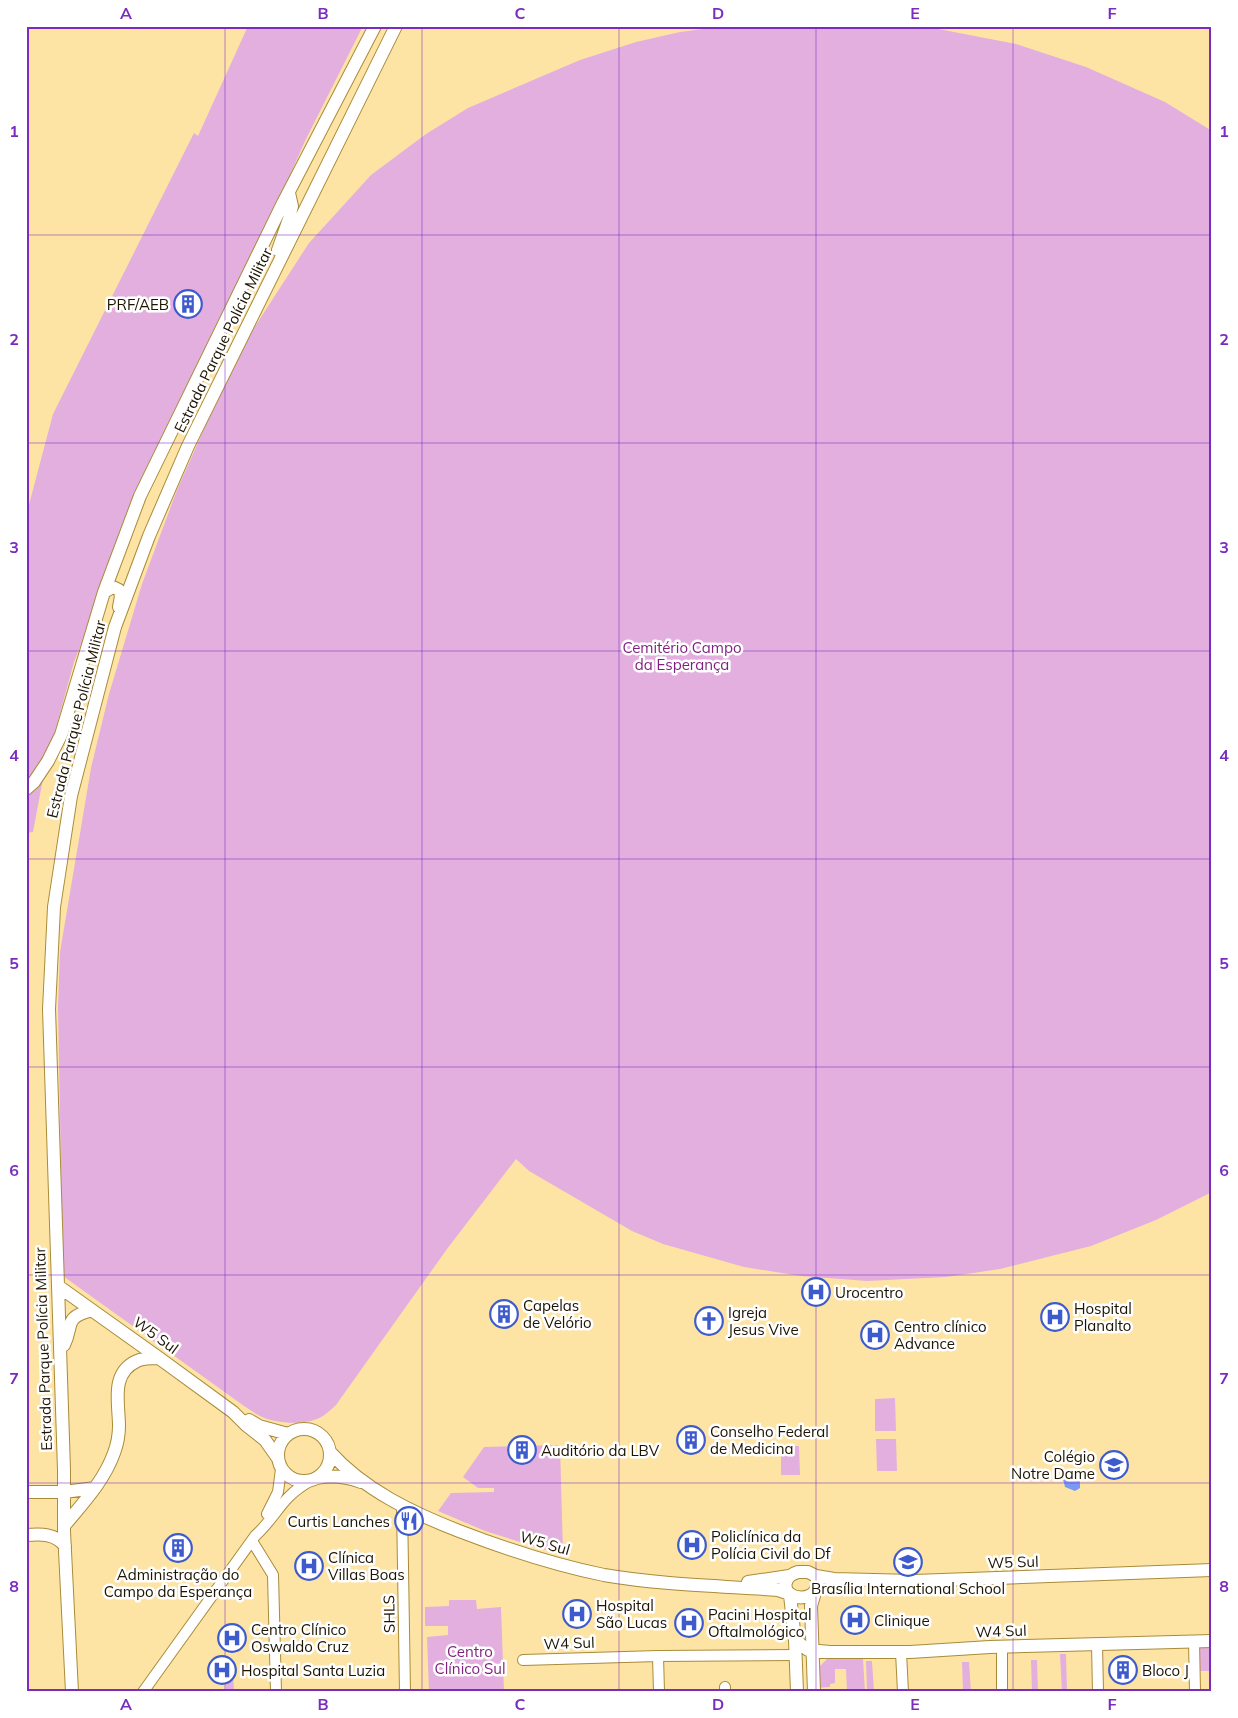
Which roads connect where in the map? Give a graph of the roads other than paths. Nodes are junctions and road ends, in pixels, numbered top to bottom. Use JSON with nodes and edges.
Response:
{"nodes":[{"id":1,"x":375,"y":26,"type":"edge"},
{"id":2,"x":396,"y":26,"type":"edge"},
{"id":3,"x":289,"y":193,"type":"junction"},
{"id":4,"x":260,"y":302,"type":"junction"},
{"id":5,"x":140,"y":496,"type":"junction"},
{"id":6,"x":149,"y":536,"type":"junction"},
{"id":7,"x":104,"y":592,"type":"junction"},
{"id":8,"x":115,"y":627,"type":"junction"},
{"id":9,"x":26,"y":789,"type":"edge"},
{"id":10,"x":58,"y":1286,"type":"junction"},
{"id":11,"x":92,"y":1310,"type":"junction"},
{"id":12,"x":60,"y":1352,"type":"junction"},
{"id":13,"x":160,"y":1358,"type":"junction"},
{"id":14,"x":234,"y":1412,"type":"junction"},
{"id":15,"x":288,"y":1434,"type":"junction"},
{"id":16,"x":330,"y":1452,"type":"junction"},
{"id":17,"x":279,"y":1463,"type":"junction"},
{"id":18,"x":314,"y":1480,"type":"junction"},
{"id":19,"x":368,"y":1484,"type":"junction"},
{"id":20,"x":95,"y":1488,"type":"junction"},
{"id":21,"x":26,"y":1492,"type":"edge"},
{"id":22,"x":64,"y":1492,"type":"junction"},
{"id":23,"x":402,"y":1505,"type":"junction"},
{"id":24,"x":64,"y":1526,"type":"junction"},
{"id":25,"x":26,"y":1535,"type":"edge"},
{"id":26,"x":253,"y":1539,"type":"junction"},
{"id":27,"x":65,"y":1546,"type":"junction"},
{"id":28,"x":244,"y":1551,"type":"junction"},
{"id":29,"x":266,"y":1564,"type":"junction"},
{"id":30,"x":1212,"y":1570,"type":"edge"},
{"id":31,"x":789,"y":1576,"type":"junction"},
{"id":32,"x":816,"y":1576,"type":"junction"},
{"id":33,"x":726,"y":1586,"type":"junction"},
{"id":34,"x":815,"y":1592,"type":"junction"},
{"id":35,"x":789,"y":1594,"type":"junction"},
{"id":36,"x":795,"y":1640,"type":"junction"},
{"id":37,"x":1194,"y":1641,"type":"junction"},
{"id":38,"x":1212,"y":1641,"type":"edge"},
{"id":39,"x":1096,"y":1644,"type":"junction"},
{"id":40,"x":1002,"y":1647,"type":"junction"},
{"id":41,"x":812,"y":1652,"type":"junction"},
{"id":42,"x":830,"y":1652,"type":"junction"},
{"id":43,"x":901,"y":1652,"type":"junction"},
{"id":44,"x":796,"y":1655,"type":"junction"},
{"id":45,"x":658,"y":1656,"type":"junction"},
{"id":46,"x":523,"y":1660,"type":"dead end"},
{"id":47,"x":813,"y":1667,"type":"junction"},
{"id":48,"x":72,"y":1692,"type":"edge"},
{"id":49,"x":143,"y":1692,"type":"edge"},
{"id":50,"x":276,"y":1692,"type":"edge"},
{"id":51,"x":405,"y":1692,"type":"edge"},
{"id":52,"x":659,"y":1692,"type":"edge"},
{"id":53,"x":797,"y":1692,"type":"edge"},
{"id":54,"x":814,"y":1692,"type":"edge"},
{"id":55,"x":903,"y":1692,"type":"edge"},
{"id":56,"x":1002,"y":1692,"type":"edge"},
{"id":57,"x":1098,"y":1692,"type":"edge"},
{"id":58,"x":1195,"y":1692,"type":"edge"}],
"edges":[{"from":1,"to":3,"type":"main road","name":"Estrada Parque Polícia Militar"},
{"from":2,"to":4,"type":"main road","name":"Estrada Parque Polícia Militar"},
{"from":3,"to":4,"type":"main road"},
{"from":3,"to":5,"type":"main road","name":"Estrada Parque Polícia Militar"},
{"from":4,"to":6,"type":"main road","name":"Estrada Parque Polícia Militar"},
{"from":5,"to":6,"type":"main road"},
{"from":5,"to":7,"type":"main road","name":"Estrada Parque Polícia Militar"},
{"from":6,"to":8,"type":"main road","name":"Estrada Parque Polícia Militar"},
{"from":7,"to":8,"type":"main road"},
{"from":7,"to":9,"type":"main road","name":"Estrada Parque Polícia Militar"},
{"from":8,"to":10,"type":"main road","name":"Estrada Parque Polícia Militar"},
{"from":10,"to":11,"type":"main road","name":"W5 Sul"},
{"from":10,"to":12,"type":"main road","name":"Estrada Parque Polícia Militar"},
{"from":11,"to":12,"type":"main road"},
{"from":11,"to":13,"type":"main road","name":"W5 Sul"},
{"from":12,"to":22,"type":"main road","name":"Estrada Parque Polícia Militar"},
{"from":13,"to":14,"type":"main road","name":"W5 Sul"},
{"from":13,"to":20,"type":"main road"},
{"from":14,"to":15,"type":"main road","name":"W5 Sul"},
{"from":14,"to":17,"type":"main road","name":"W5 Sul"},
{"from":15,"to":16,"type":"main road"},
{"from":15,"to":17,"type":"main road"},
{"from":16,"to":18,"type":"main road"},
{"from":16,"to":19,"type":"main road","name":"W5 Sul"},
{"from":17,"to":18,"type":"main road"},
{"from":17,"to":26,"type":"street"},
{"from":18,"to":19,"type":"main road","name":"W5 Sul"},
{"from":18,"to":26,"type":"street"},
{"from":19,"to":23,"type":"main road","name":"W5 Sul"},
{"from":20,"to":22,"type":"main road"},
{"from":20,"to":24,"type":"main road"},
{"from":21,"to":22,"type":"main road"},
{"from":22,"to":24,"type":"main road","name":"Estrada Parque Polícia Militar"},
{"from":23,"to":33,"type":"main road","name":"W5 Sul"},
{"from":23,"to":51,"type":"street","name":"SHLS"},
{"from":24,"to":27,"type":"main road","name":"Estrada Parque Polícia Militar"},
{"from":25,"to":27,"type":"main road"},
{"from":26,"to":28,"type":"street"},
{"from":26,"to":29,"type":"street"},
{"from":27,"to":48,"type":"main road","name":"Estrada Parque Polícia Militar"},
{"from":28,"to":29,"type":"street"},
{"from":28,"to":49,"type":"street"},
{"from":29,"to":50,"type":"street"},
{"from":30,"to":32,"type":"main road","name":"W5 Sul"},
{"from":31,"to":32,"type":"main road"},
{"from":31,"to":33,"type":"main road","name":"W5 Sul"},
{"from":31,"to":35,"type":"main road"},
{"from":32,"to":34,"type":"main road"},
{"from":33,"to":35,"type":"main road","name":"W5 Sul"},
{"from":34,"to":35,"type":"main road"},
{"from":34,"to":41,"type":"main road"},
{"from":35,"to":36,"type":"main road"},
{"from":36,"to":41,"type":"main road"},
{"from":36,"to":44,"type":"main road"},
{"from":37,"to":38,"type":"main road","name":"W4 Sul"},
{"from":37,"to":39,"type":"main road","name":"W4 Sul"},
{"from":37,"to":58,"type":"street"},
{"from":39,"to":40,"type":"main road","name":"W4 Sul"},
{"from":39,"to":57,"type":"street"},
{"from":40,"to":43,"type":"main road","name":"W4 Sul"},
{"from":40,"to":56,"type":"street"},
{"from":41,"to":42,"type":"main road","name":"W4 Sul"},
{"from":41,"to":47,"type":"main road"},
{"from":42,"to":43,"type":"main road","name":"W4 Sul"},
{"from":42,"to":47,"type":"main road"},
{"from":43,"to":55,"type":"street"},
{"from":44,"to":45,"type":"street","name":"W4 Sul"},
{"from":44,"to":53,"type":"main road"},
{"from":45,"to":46,"type":"street","name":"W4 Sul"},
{"from":45,"to":52,"type":"street"},
{"from":47,"to":54,"type":"main road"}]}
